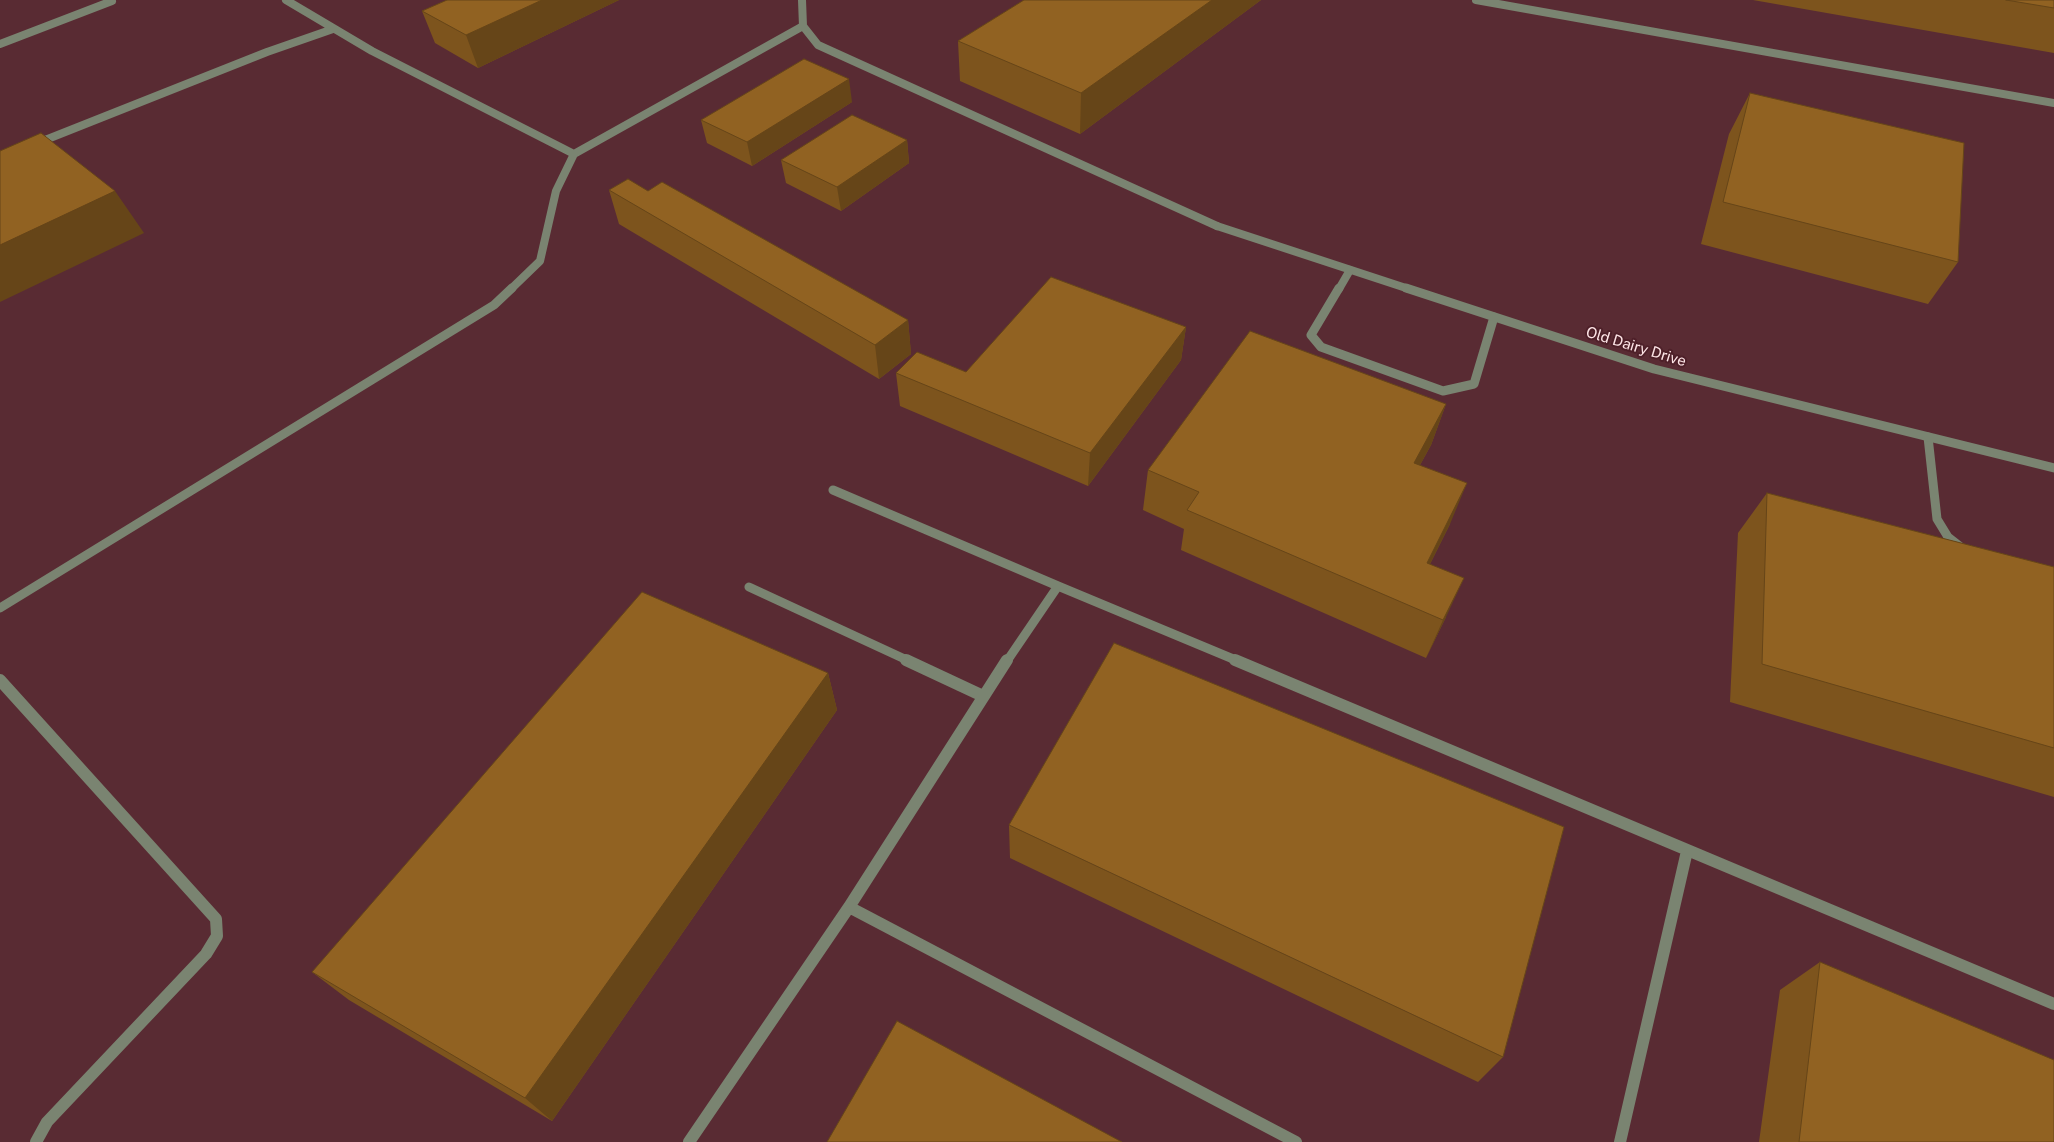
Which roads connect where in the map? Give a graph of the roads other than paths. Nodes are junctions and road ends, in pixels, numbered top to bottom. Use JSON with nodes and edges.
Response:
{"nodes":[{"id":1,"x":286,"y":0,"type":"edge"},
{"id":2,"x":802,"y":0,"type":"edge"},
{"id":3,"x":1476,"y":0,"type":"edge"},
{"id":4,"x":112,"y":1,"type":"edge"},
{"id":5,"x":803,"y":26,"type":"junction"},
{"id":6,"x":333,"y":29,"type":"junction"},
{"id":7,"x":0,"y":44,"type":"edge"},
{"id":8,"x":2054,"y":103,"type":"edge"},
{"id":9,"x":27,"y":147,"type":"edge"},
{"id":10,"x":574,"y":154,"type":"junction"},
{"id":11,"x":1350,"y":270,"type":"junction"},
{"id":12,"x":1494,"y":317,"type":"junction"},
{"id":13,"x":1928,"y":437,"type":"junction"},
{"id":14,"x":2054,"y":468,"type":"edge"},
{"id":15,"x":833,"y":490,"type":"dead end"},
{"id":16,"x":1972,"y":552,"type":"edge"},
{"id":17,"x":1058,"y":586,"type":"junction"},
{"id":18,"x":749,"y":587,"type":"dead end"},
{"id":19,"x":0,"y":608,"type":"edge"},
{"id":20,"x":0,"y":680,"type":"edge"},
{"id":21,"x":983,"y":696,"type":"junction"},
{"id":22,"x":1687,"y":851,"type":"junction"},
{"id":23,"x":849,"y":907,"type":"junction"},
{"id":24,"x":2054,"y":1004,"type":"edge"},
{"id":25,"x":36,"y":1142,"type":"edge"},
{"id":26,"x":689,"y":1142,"type":"edge"},
{"id":27,"x":1296,"y":1142,"type":"edge"},
{"id":28,"x":1620,"y":1142,"type":"edge"}],
"edges":[{"from":1,"to":6,"type":"street"},
{"from":2,"to":5,"type":"street"},
{"from":3,"to":8,"type":"street"},
{"from":4,"to":7,"type":"street"},
{"from":5,"to":10,"type":"street"},
{"from":5,"to":11,"type":"street","name":"Old Dairy Drive"},
{"from":6,"to":9,"type":"street"},
{"from":6,"to":10,"type":"street"},
{"from":10,"to":19,"type":"street"},
{"from":11,"to":12,"type":"street","name":"Old Dairy Drive"},
{"from":11,"to":12,"type":"street"},
{"from":12,"to":13,"type":"street","name":"Old Dairy Drive"},
{"from":13,"to":14,"type":"street","name":"Old Dairy Drive"},
{"from":13,"to":16,"type":"street"},
{"from":15,"to":17,"type":"street"},
{"from":17,"to":21,"type":"street"},
{"from":17,"to":22,"type":"street"},
{"from":18,"to":21,"type":"street"},
{"from":20,"to":25,"type":"street"},
{"from":21,"to":23,"type":"street"},
{"from":22,"to":24,"type":"street"},
{"from":22,"to":28,"type":"street"},
{"from":23,"to":26,"type":"street"},
{"from":23,"to":27,"type":"street"}]}
